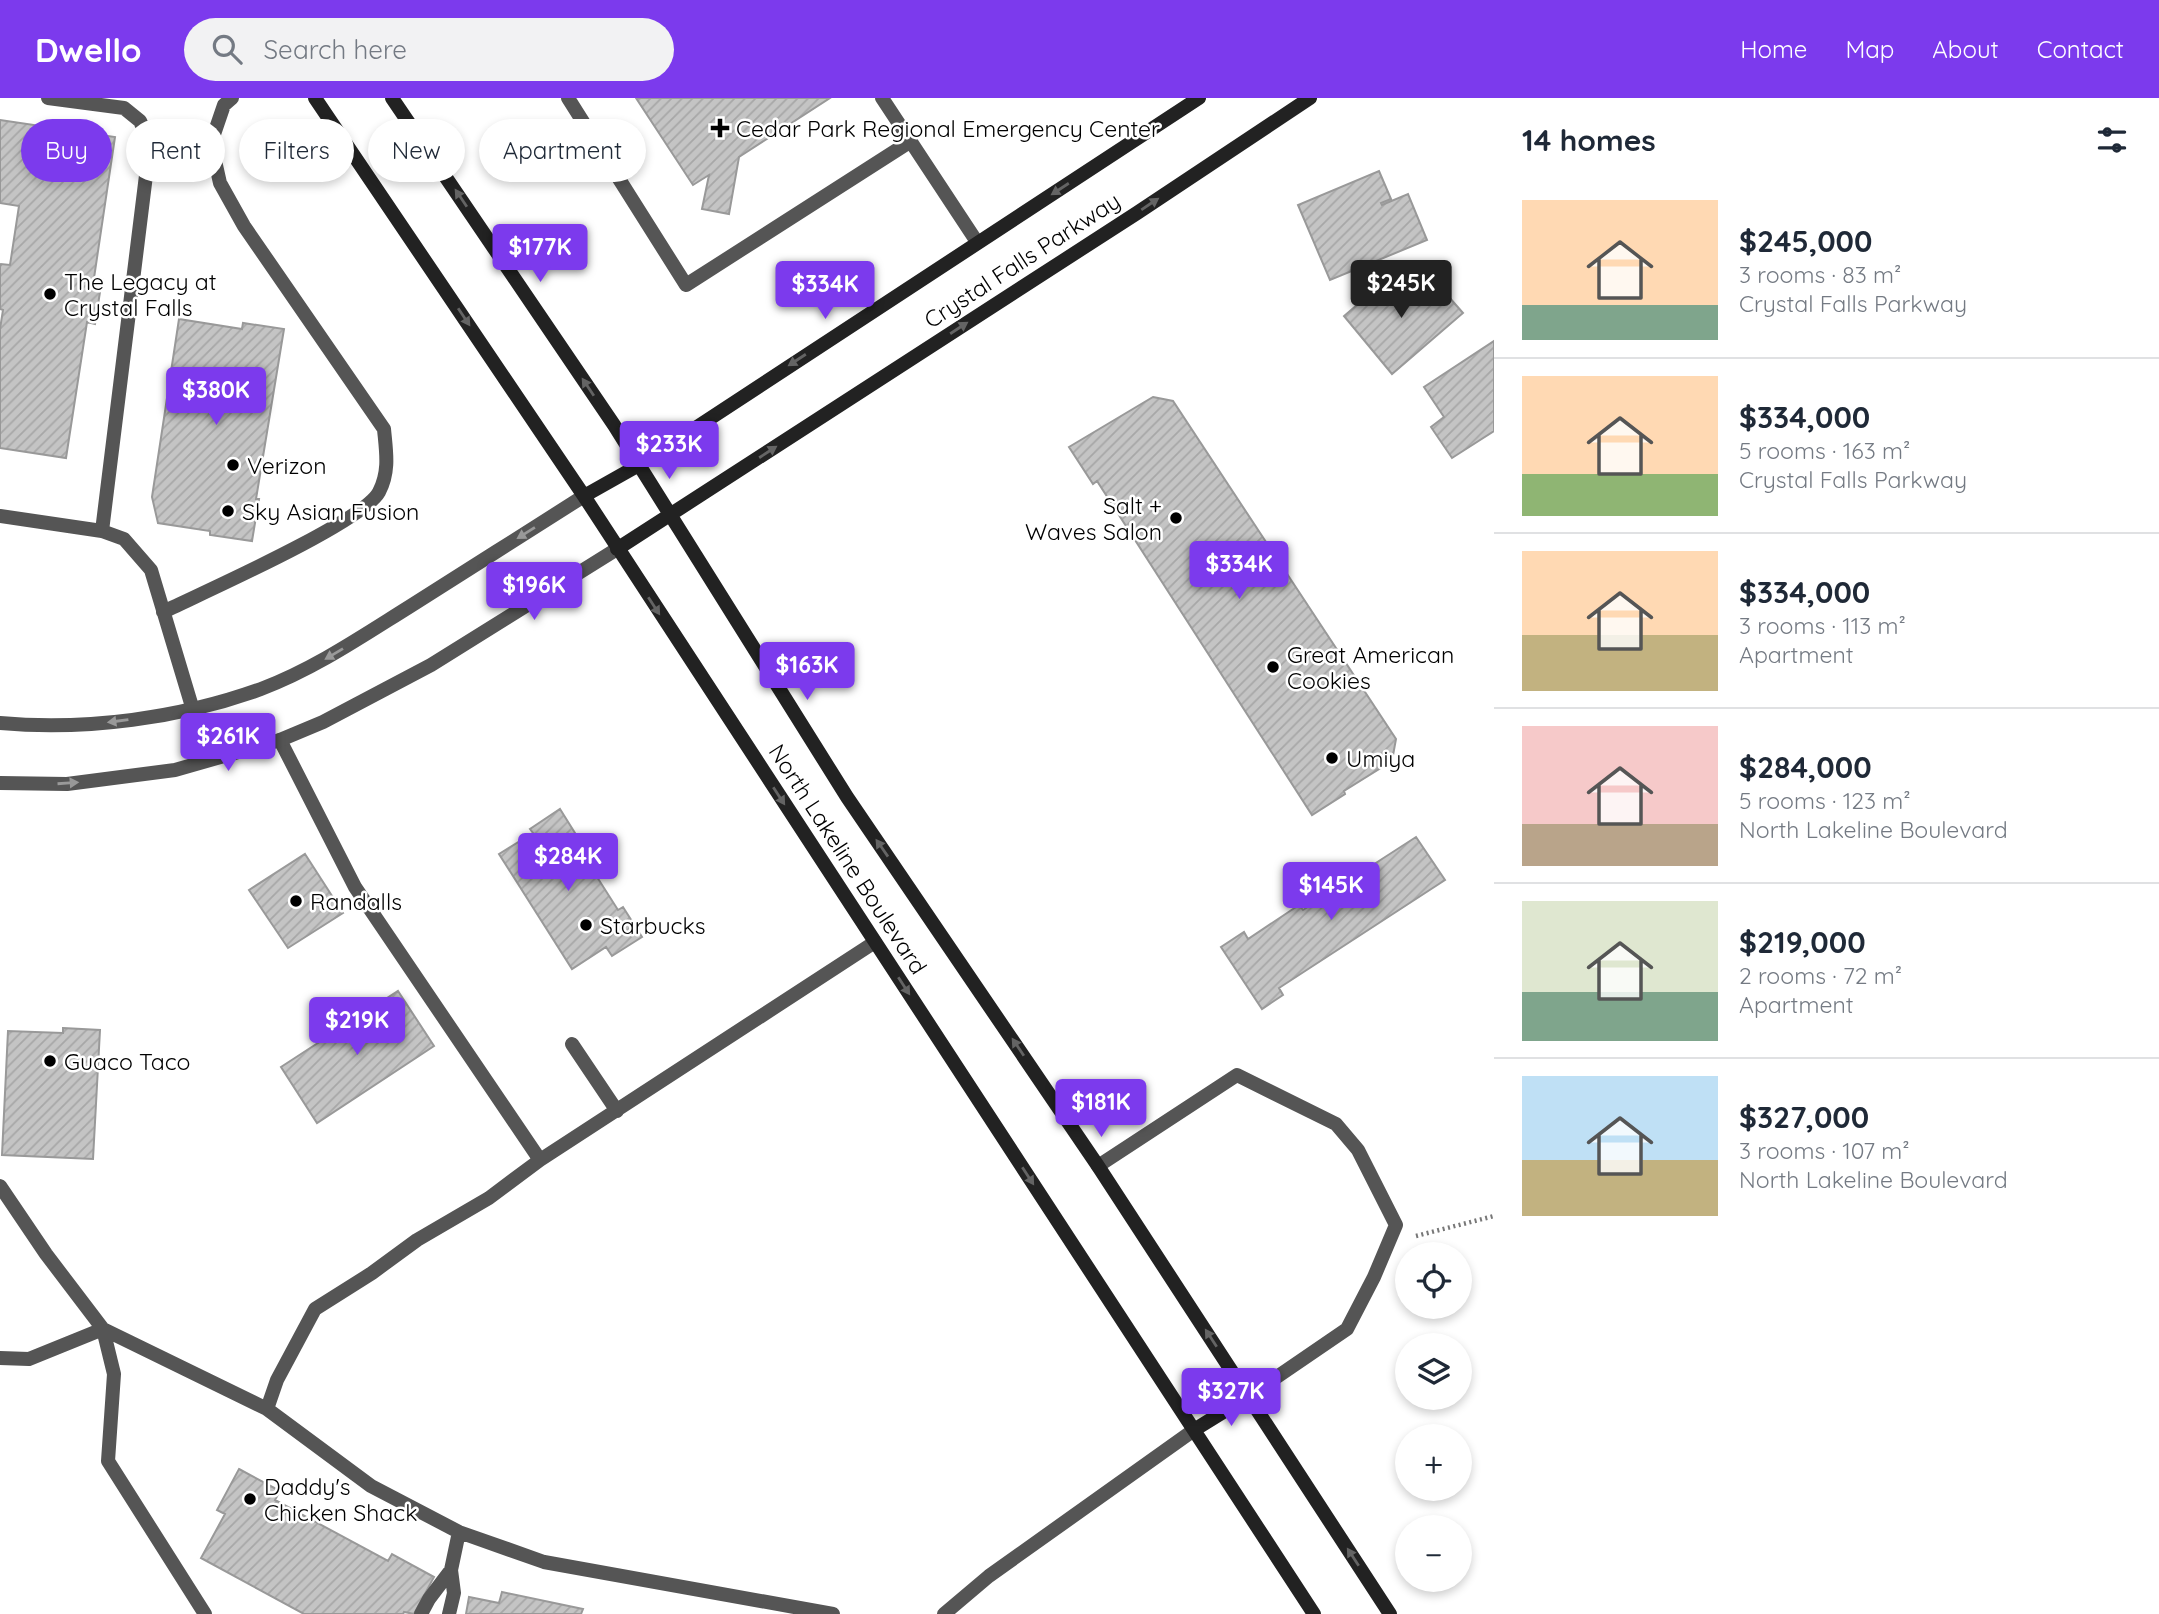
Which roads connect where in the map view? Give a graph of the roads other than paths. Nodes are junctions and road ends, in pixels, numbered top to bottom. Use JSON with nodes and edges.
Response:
{"nodes":[{"id":1,"x":48,"y":98,"type":"edge"},
{"id":2,"x":232,"y":98,"type":"edge"},
{"id":3,"x":314,"y":98,"type":"edge"},
{"id":4,"x":392,"y":98,"type":"edge"},
{"id":5,"x":568,"y":98,"type":"edge"},
{"id":6,"x":882,"y":98,"type":"edge"},
{"id":7,"x":1199,"y":98,"type":"edge"},
{"id":8,"x":1310,"y":98,"type":"edge"},
{"id":9,"x":911,"y":141,"type":"junction"},
{"id":10,"x":977,"y":242,"type":"junction"},
{"id":11,"x":639,"y":465,"type":"junction"},
{"id":12,"x":584,"y":496,"type":"junction"},
{"id":13,"x":0,"y":516,"type":"edge"},
{"id":14,"x":670,"y":516,"type":"junction"},
{"id":15,"x":102,"y":531,"type":"junction"},
{"id":16,"x":617,"y":548,"type":"junction"},
{"id":17,"x":163,"y":612,"type":"junction"},
{"id":18,"x":193,"y":709,"type":"junction"},
{"id":19,"x":0,"y":723,"type":"edge"},
{"id":20,"x":280,"y":740,"type":"junction"},
{"id":21,"x":0,"y":783,"type":"edge"},
{"id":22,"x":875,"y":942,"type":"junction"},
{"id":23,"x":572,"y":1044,"type":"dead end"},
{"id":24,"x":617,"y":1111,"type":"junction"},
{"id":25,"x":540,"y":1160,"type":"junction"},
{"id":26,"x":1098,"y":1166,"type":"junction"},
{"id":27,"x":0,"y":1186,"type":"edge"},
{"id":28,"x":103,"y":1329,"type":"junction"},
{"id":29,"x":0,"y":1358,"type":"edge"},
{"id":30,"x":1249,"y":1395,"type":"junction"},
{"id":31,"x":267,"y":1409,"type":"junction"},
{"id":32,"x":1195,"y":1430,"type":"junction"},
{"id":33,"x":459,"y":1532,"type":"junction"},
{"id":34,"x":451,"y":1570,"type":"junction"},
{"id":35,"x":205,"y":1614,"type":"edge"},
{"id":36,"x":421,"y":1614,"type":"edge"},
{"id":37,"x":449,"y":1614,"type":"edge"},
{"id":38,"x":833,"y":1614,"type":"edge"},
{"id":39,"x":944,"y":1614,"type":"edge"},
{"id":40,"x":1314,"y":1614,"type":"edge"},
{"id":41,"x":1390,"y":1614,"type":"edge"}],
"edges":[{"from":1,"to":15,"type":"street"},
{"from":2,"to":17,"type":"street"},
{"from":3,"to":12,"type":"main road","name":"North Lakeline Boulevard","one_way":true},
{"from":11,"to":4,"type":"main road","name":"North Lakeline Boulevard","one_way":true},
{"from":5,"to":9,"type":"street"},
{"from":6,"to":9,"type":"street"},
{"from":7,"to":10,"type":"main road","name":"Crystal Falls Parkway","one_way":true},
{"from":14,"to":8,"type":"main road","name":"Crystal Falls Parkway","one_way":true},
{"from":9,"to":10,"type":"street"},
{"from":10,"to":11,"type":"main road","name":"Crystal Falls Parkway","one_way":true},
{"from":11,"to":12,"type":"main road","name":"Crystal Falls Parkway"},
{"from":11,"to":14,"type":"main road","name":"North Lakeline Boulevard"},
{"from":12,"to":16,"type":"main road","name":"North Lakeline Boulevard"},
{"from":12,"to":18,"type":"street","name":"Crystal Falls Parkway","one_way":true},
{"from":13,"to":15,"type":"street"},
{"from":14,"to":16,"type":"main road","name":"Crystal Falls Parkway"},
{"from":26,"to":14,"type":"main road","name":"North Lakeline Boulevard","one_way":true},
{"from":15,"to":17,"type":"street"},
{"from":16,"to":20,"type":"street","name":"Crystal Falls Parkway"},
{"from":16,"to":22,"type":"main road","name":"North Lakeline Boulevard","one_way":true},
{"from":17,"to":18,"type":"street"},
{"from":18,"to":19,"type":"street","name":"Crystal Falls Parkway","one_way":true},
{"from":21,"to":20,"type":"street","name":"Crystal Falls Parkway","one_way":true},
{"from":20,"to":25,"type":"street"},
{"from":22,"to":24,"type":"street"},
{"from":22,"to":32,"type":"main road","name":"North Lakeline Boulevard","one_way":true},
{"from":23,"to":24,"type":"street"},
{"from":24,"to":25,"type":"street"},
{"from":25,"to":31,"type":"street"},
{"from":30,"to":26,"type":"main road","name":"North Lakeline Boulevard","one_way":true},
{"from":26,"to":30,"type":"street"},
{"from":27,"to":28,"type":"street"},
{"from":28,"to":29,"type":"street"},
{"from":28,"to":31,"type":"street"},
{"from":28,"to":35,"type":"street"},
{"from":30,"to":32,"type":"main road"},
{"from":41,"to":30,"type":"main road","name":"North Lakeline Boulevard","one_way":true},
{"from":31,"to":33,"type":"street"},
{"from":32,"to":39,"type":"street"},
{"from":32,"to":40,"type":"main road","name":"North Lakeline Boulevard"},
{"from":33,"to":34,"type":"street"},
{"from":33,"to":38,"type":"street"},
{"from":34,"to":36,"type":"street"},
{"from":34,"to":37,"type":"street"}]}
